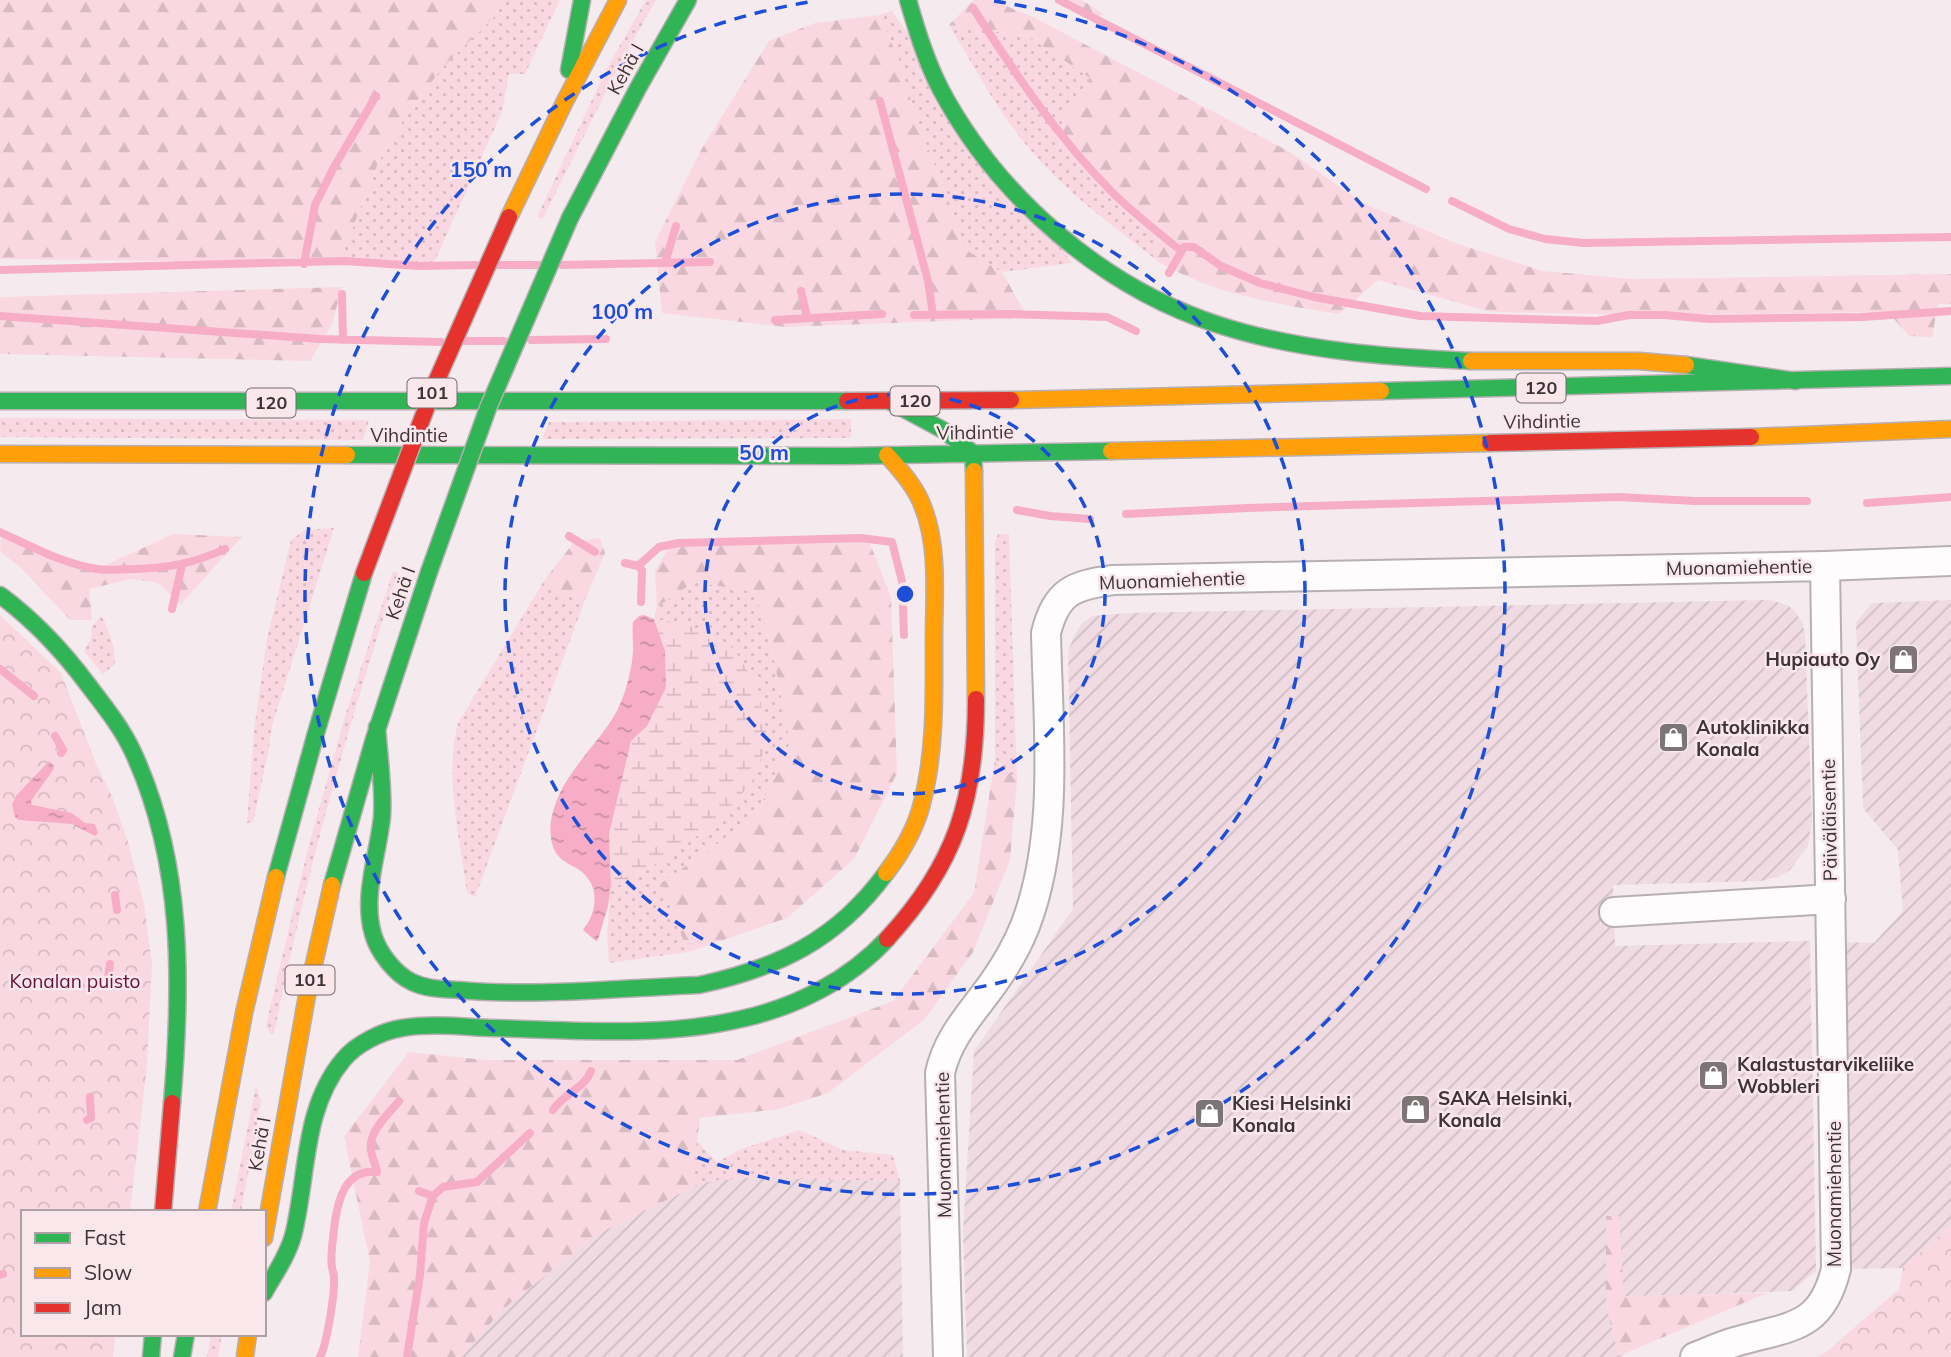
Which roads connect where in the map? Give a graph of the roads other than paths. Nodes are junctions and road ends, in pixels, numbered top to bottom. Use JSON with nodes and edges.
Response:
{"nodes":[{"id":1,"x":582,"y":0,"type":"edge"},
{"id":2,"x":618,"y":0,"type":"edge"},
{"id":3,"x":688,"y":0,"type":"edge"},
{"id":4,"x":908,"y":0,"type":"edge"},
{"id":5,"x":564,"y":103,"type":"junction"},
{"id":6,"x":1951,"y":376,"type":"edge"},
{"id":7,"x":1796,"y":381,"type":"junction"},
{"id":8,"x":0,"y":401,"type":"edge"},
{"id":9,"x":889,"y":401,"type":"junction"},
{"id":10,"x":1951,"y":429,"type":"edge"},
{"id":11,"x":973,"y":453,"type":"junction"},
{"id":12,"x":0,"y":454,"type":"edge"},
{"id":13,"x":887,"y":455,"type":"junction"},
{"id":14,"x":1951,"y":561,"type":"edge"},
{"id":15,"x":1825,"y":566,"type":"junction"},
{"id":16,"x":0,"y":595,"type":"edge"},
{"id":17,"x":377,"y":727,"type":"junction"},
{"id":18,"x":1831,"y":899,"type":"junction"},
{"id":19,"x":1614,"y":912,"type":"dead end"},
{"id":20,"x":163,"y":1210,"type":"edge"},
{"id":21,"x":207,"y":1210,"type":"edge"},
{"id":22,"x":266,"y":1226,"type":"edge"},
{"id":23,"x":266,"y":1289,"type":"edge"},
{"id":24,"x":153,"y":1336,"type":"edge"},
{"id":25,"x":186,"y":1336,"type":"edge"},
{"id":26,"x":248,"y":1336,"type":"edge"},
{"id":27,"x":151,"y":1357,"type":"edge"},
{"id":28,"x":182,"y":1357,"type":"edge"},
{"id":29,"x":245,"y":1357,"type":"edge"},
{"id":30,"x":948,"y":1357,"type":"edge"},
{"id":31,"x":1695,"y":1357,"type":"edge"}],
"edges":[{"from":1,"to":5,"type":"main road"},
{"from":2,"to":5,"type":"main road","name":"Kehä I","number":"101"},
{"from":3,"to":17,"type":"main road","name":"Kehä I","number":"101","bridge":true},
{"from":4,"to":7,"type":"main road"},
{"from":5,"to":21,"type":"main road","name":"Kehä I","number":"101","bridge":true},
{"from":6,"to":7,"type":"main road","name":"Vihdintie","number":"120"},
{"from":7,"to":9,"type":"main road","name":"Vihdintie","number":"120"},
{"from":8,"to":9,"type":"main road","name":"Vihdintie","number":"120"},
{"from":9,"to":11,"type":"main road"},
{"from":10,"to":11,"type":"main road","name":"Vihdintie"},
{"from":11,"to":13,"type":"main road","name":"Vihdintie"},
{"from":11,"to":23,"type":"main road"},
{"from":12,"to":13,"type":"main road","name":"Vihdintie"},
{"from":13,"to":17,"type":"main road"},
{"from":14,"to":15,"type":"street","name":"Muonamiehentie"},
{"from":15,"to":18,"type":"street","name":"Päiväläisentie"},
{"from":15,"to":30,"type":"street","name":"Muonamiehentie"},
{"from":16,"to":20,"type":"main road"},
{"from":17,"to":22,"type":"main road","name":"Kehä I","number":"101"},
{"from":18,"to":19,"type":"street","name":"Päiväläisentie"},
{"from":18,"to":31,"type":"street","name":"Muonamiehentie"},
{"from":24,"to":27,"type":"main road"},
{"from":25,"to":28,"type":"main road"},
{"from":26,"to":29,"type":"main road"}]}
